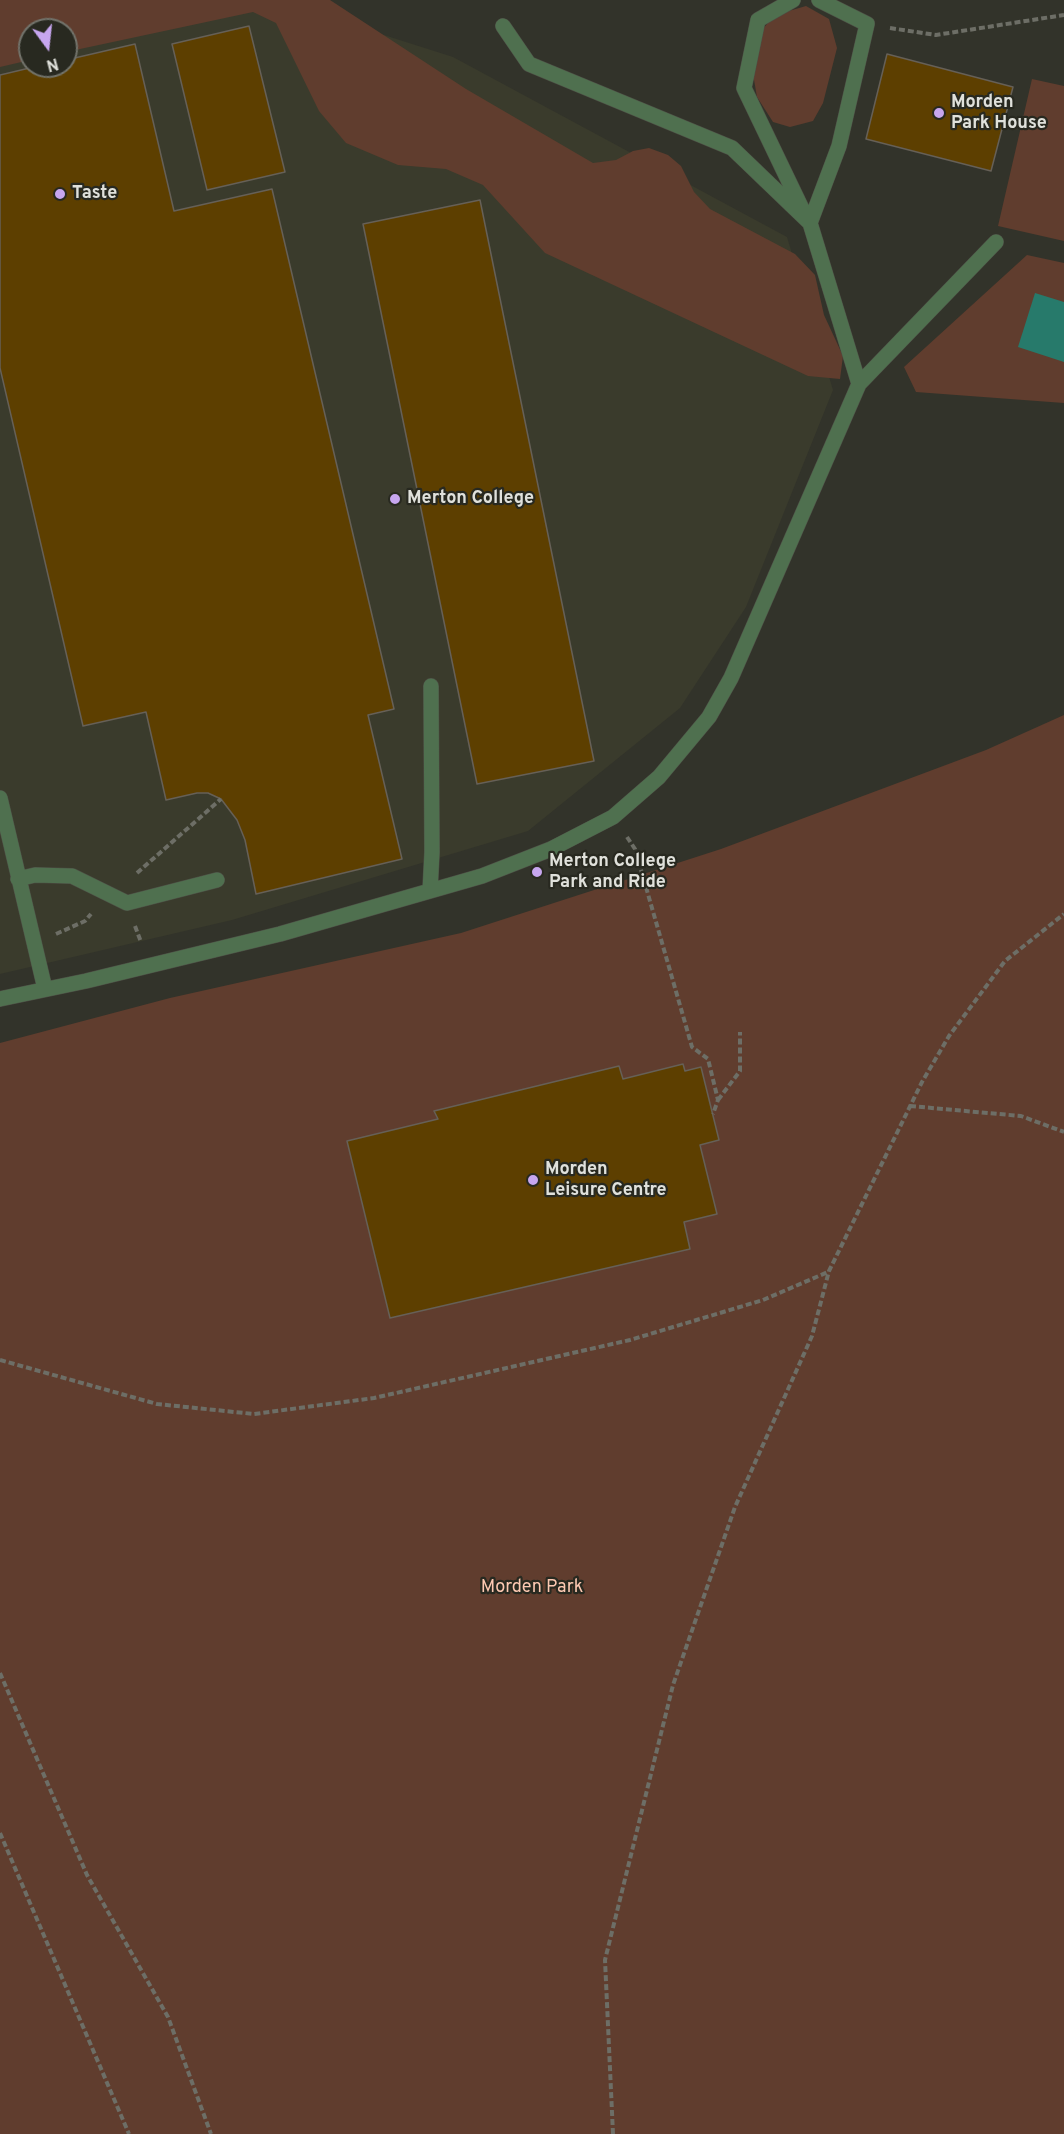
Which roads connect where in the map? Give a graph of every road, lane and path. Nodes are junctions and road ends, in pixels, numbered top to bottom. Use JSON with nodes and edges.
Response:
{"nodes":[{"id":1,"x":793,"y":0,"type":"edge"},
{"id":2,"x":819,"y":0,"type":"edge"},
{"id":3,"x":1064,"y":15,"type":"edge"},
{"id":4,"x":867,"y":24,"type":"junction"},
{"id":5,"x":503,"y":26,"type":"dead end"},
{"id":6,"x":810,"y":223,"type":"junction"},
{"id":7,"x":996,"y":242,"type":"dead end"},
{"id":8,"x":859,"y":384,"type":"junction"},
{"id":9,"x":431,"y":686,"type":"dead end"},
{"id":10,"x":0,"y":798,"type":"edge"},
{"id":11,"x":613,"y":817,"type":"junction"},
{"id":12,"x":18,"y":879,"type":"junction"},
{"id":13,"x":217,"y":880,"type":"dead end"},
{"id":14,"x":430,"y":891,"type":"junction"},
{"id":15,"x":127,"y":903,"type":"junction"},
{"id":16,"x":1064,"y":914,"type":"edge"},
{"id":17,"x":149,"y":965,"type":"junction"},
{"id":18,"x":45,"y":989,"type":"junction"},
{"id":19,"x":0,"y":999,"type":"edge"},
{"id":20,"x":740,"y":1032,"type":"dead end"},
{"id":21,"x":718,"y":1100,"type":"junction"},
{"id":22,"x":910,"y":1106,"type":"junction"},
{"id":23,"x":712,"y":1114,"type":"dead end"},
{"id":24,"x":1064,"y":1132,"type":"edge"},
{"id":25,"x":829,"y":1271,"type":"junction"},
{"id":26,"x":0,"y":1360,"type":"edge"},
{"id":27,"x":0,"y":1673,"type":"edge"},
{"id":28,"x":0,"y":1833,"type":"edge"},
{"id":29,"x":129,"y":2134,"type":"edge"},
{"id":30,"x":211,"y":2134,"type":"edge"},
{"id":31,"x":613,"y":2134,"type":"edge"}],
"edges":[{"from":1,"to":6,"type":"lane"},
{"from":2,"to":4,"type":"lane"},
{"from":3,"to":4,"type":"path"},
{"from":4,"to":6,"type":"lane"},
{"from":5,"to":6,"type":"lane"},
{"from":6,"to":8,"type":"lane"},
{"from":7,"to":8,"type":"lane"},
{"from":8,"to":11,"type":"lane"},
{"from":9,"to":14,"type":"lane"},
{"from":10,"to":12,"type":"lane"},
{"from":11,"to":14,"type":"lane"},
{"from":11,"to":21,"type":"path"},
{"from":12,"to":15,"type":"lane"},
{"from":12,"to":18,"type":"lane"},
{"from":13,"to":15,"type":"lane"},
{"from":14,"to":17,"type":"lane"},
{"from":15,"to":17,"type":"path"},
{"from":16,"to":22,"type":"path"},
{"from":17,"to":18,"type":"lane"},
{"from":18,"to":19,"type":"lane"},
{"from":20,"to":21,"type":"path"},
{"from":21,"to":23,"type":"path"},
{"from":22,"to":24,"type":"path"},
{"from":22,"to":25,"type":"path"},
{"from":25,"to":26,"type":"path"},
{"from":25,"to":31,"type":"path"},
{"from":27,"to":30,"type":"path"},
{"from":28,"to":29,"type":"path"}]}
